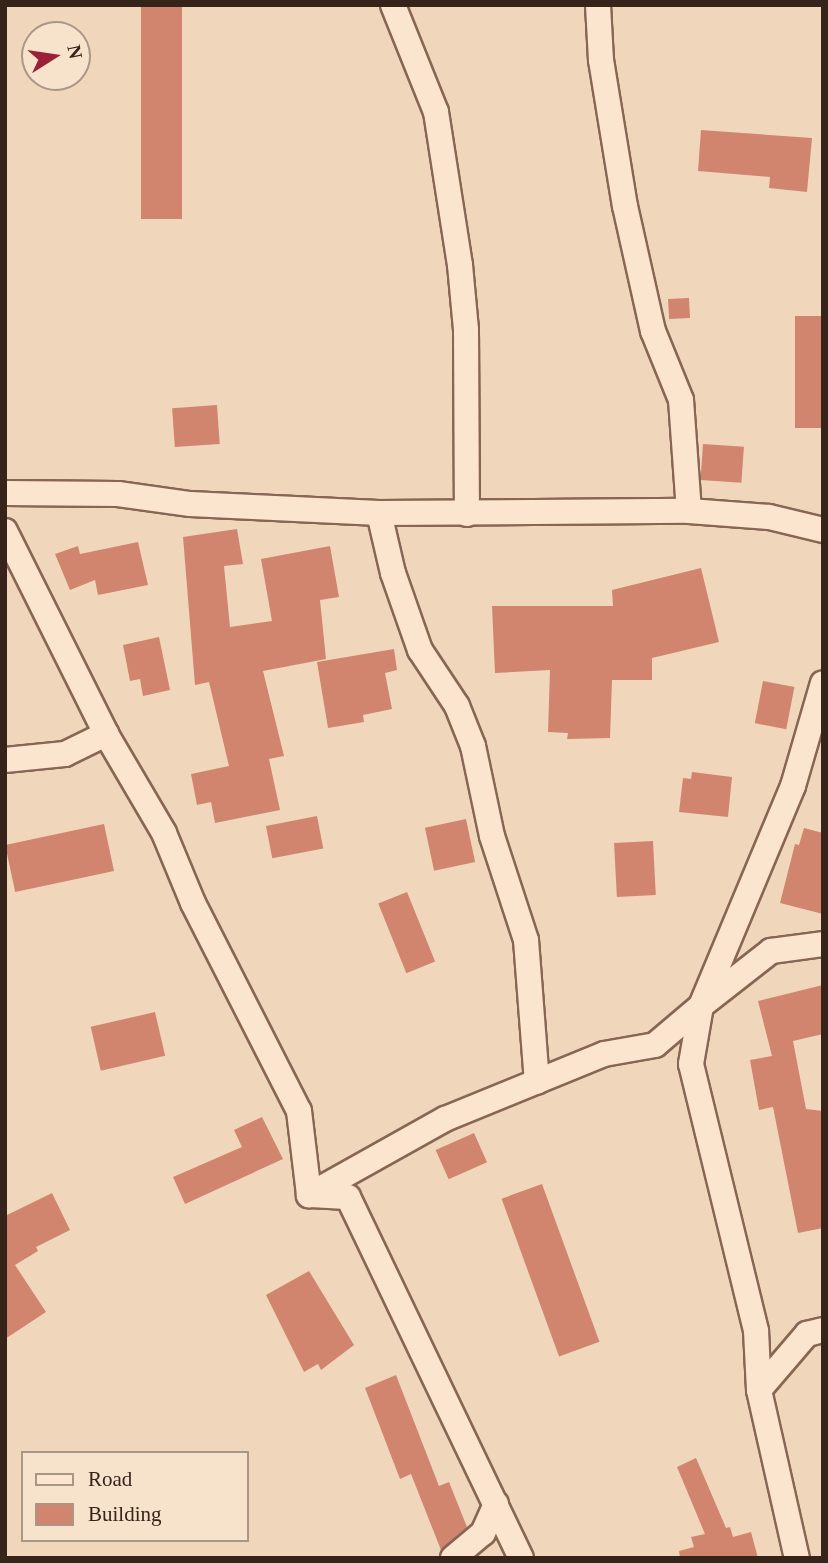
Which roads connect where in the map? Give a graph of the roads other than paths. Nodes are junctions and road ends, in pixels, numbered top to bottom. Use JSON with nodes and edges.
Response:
{"nodes":[{"id":1,"x":393,"y":5,"type":"edge"},
{"id":2,"x":598,"y":5,"type":"edge"},
{"id":3,"x":5,"y":493,"type":"edge"},
{"id":4,"x":689,"y":511,"type":"junction"},
{"id":5,"x":379,"y":513,"type":"junction"},
{"id":6,"x":467,"y":514,"type":"junction"},
{"id":7,"x":823,"y":530,"type":"edge"},
{"id":8,"x":5,"y":531,"type":"edge"},
{"id":9,"x":823,"y":683,"type":"edge"},
{"id":10,"x":106,"y":734,"type":"junction"},
{"id":11,"x":5,"y":760,"type":"edge"},
{"id":12,"x":823,"y":944,"type":"edge"},
{"id":13,"x":701,"y":1006,"type":"junction"},
{"id":14,"x":537,"y":1082,"type":"junction"},
{"id":15,"x":309,"y":1195,"type":"junction"},
{"id":16,"x":823,"y":1330,"type":"edge"},
{"id":17,"x":759,"y":1390,"type":"junction"},
{"id":18,"x":496,"y":1504,"type":"junction"},
{"id":19,"x":453,"y":1558,"type":"edge"},
{"id":20,"x":522,"y":1558,"type":"edge"},
{"id":21,"x":797,"y":1558,"type":"edge"}],
"edges":[{"from":1,"to":6,"type":"street"},
{"from":2,"to":4,"type":"street"},
{"from":3,"to":5,"type":"street"},
{"from":4,"to":6,"type":"street"},
{"from":4,"to":7,"type":"street"},
{"from":5,"to":6,"type":"street"},
{"from":5,"to":14,"type":"street"},
{"from":8,"to":10,"type":"street"},
{"from":9,"to":13,"type":"street"},
{"from":10,"to":11,"type":"street"},
{"from":10,"to":15,"type":"street"},
{"from":12,"to":13,"type":"street"},
{"from":13,"to":14,"type":"street"},
{"from":13,"to":17,"type":"street"},
{"from":14,"to":15,"type":"street"},
{"from":15,"to":18,"type":"street"},
{"from":16,"to":17,"type":"street"},
{"from":17,"to":21,"type":"street"},
{"from":18,"to":19,"type":"street"},
{"from":18,"to":20,"type":"street"}]}
